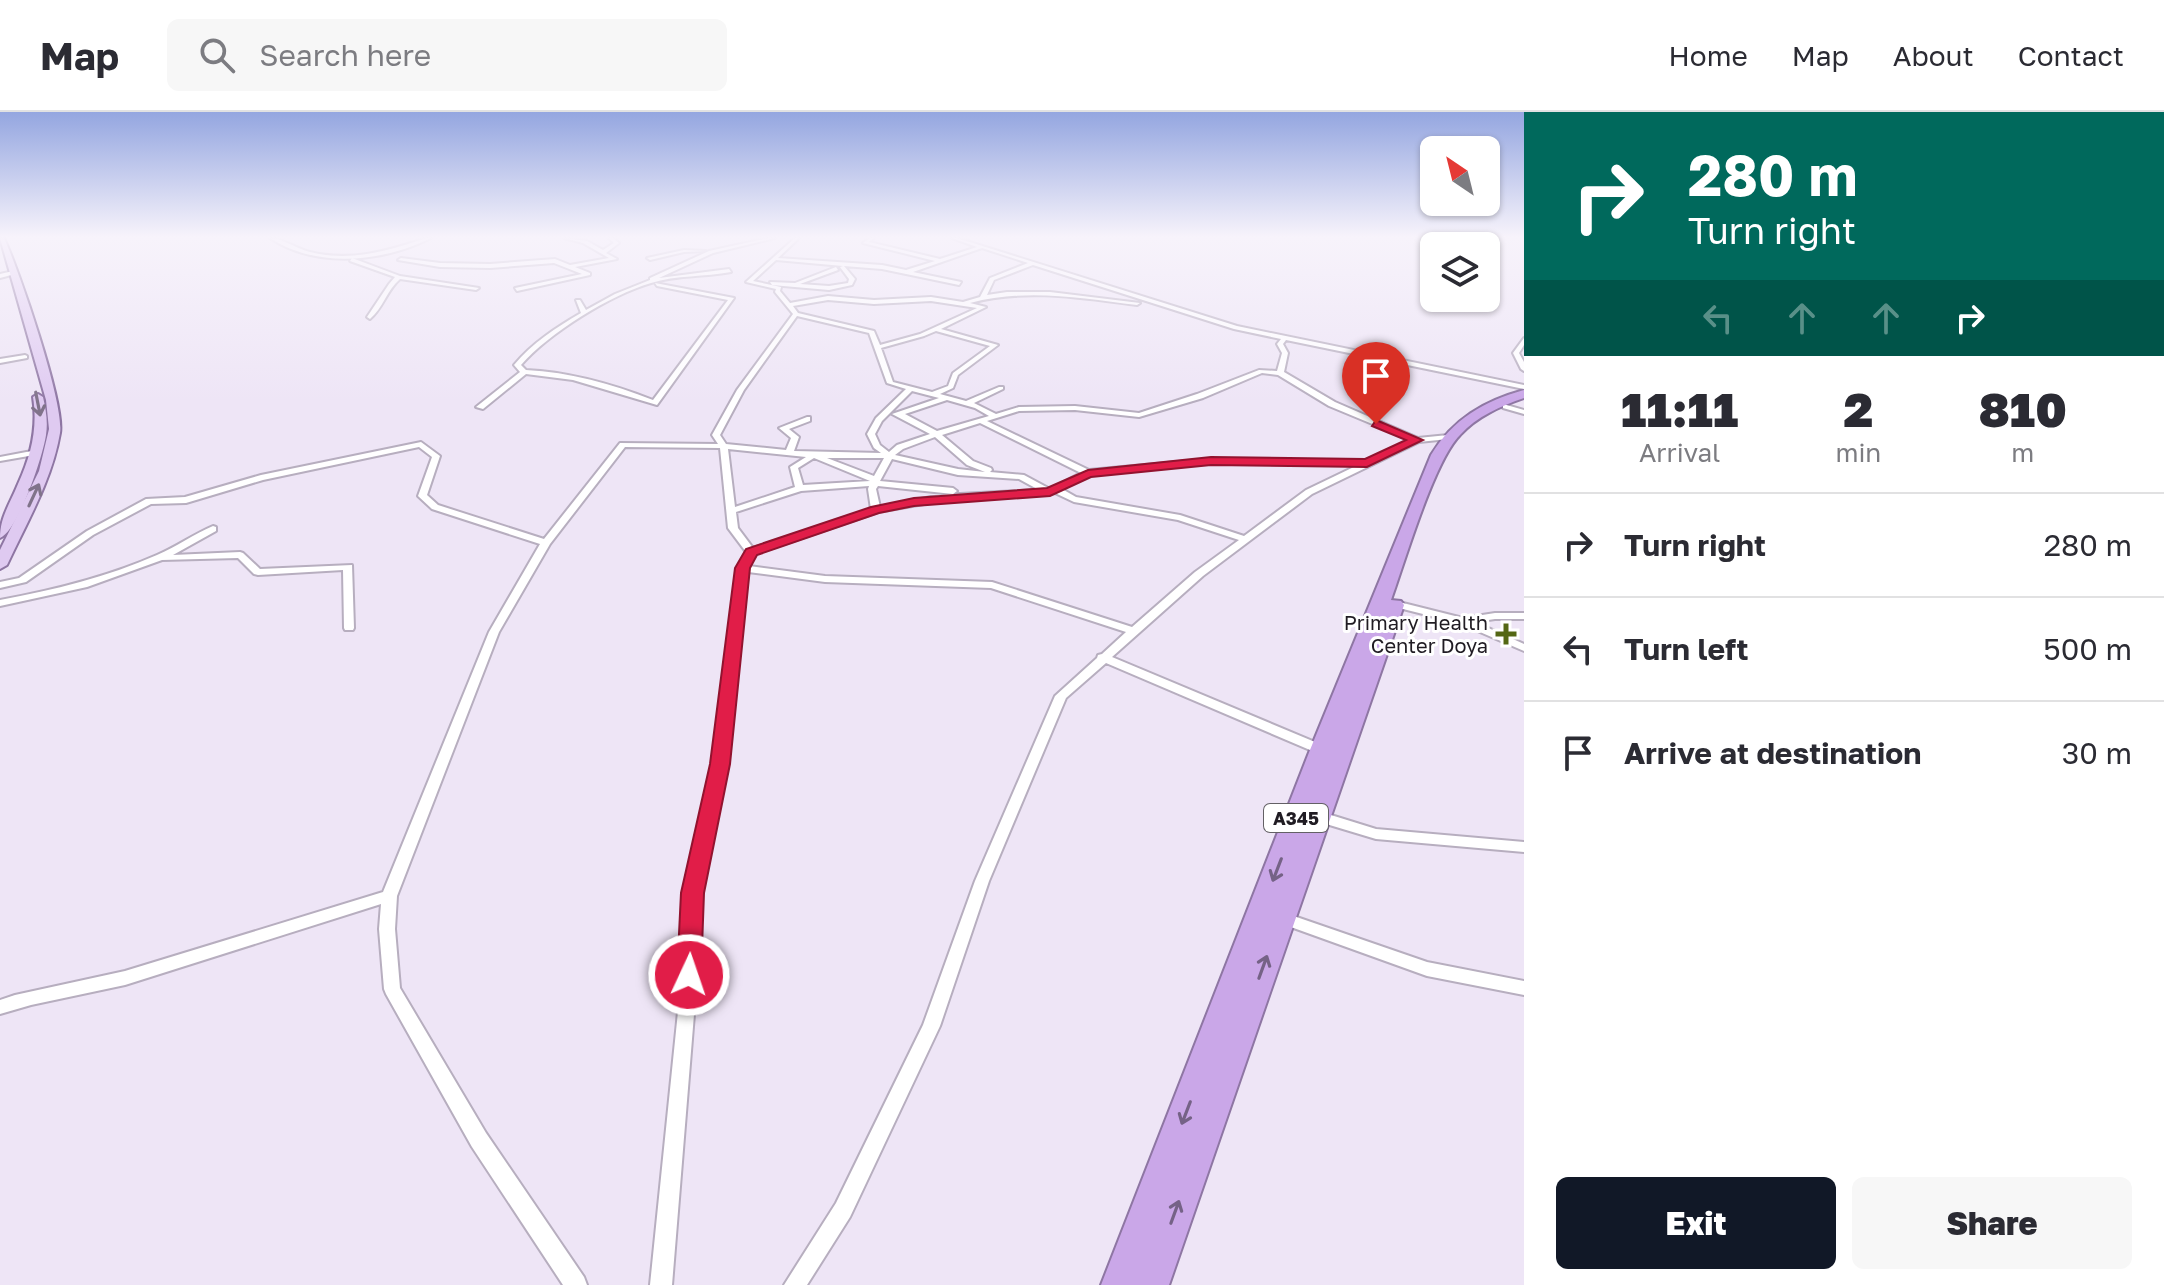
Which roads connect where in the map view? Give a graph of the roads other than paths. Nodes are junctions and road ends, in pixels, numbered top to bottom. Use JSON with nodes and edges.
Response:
{"nodes":[{"id":1,"x":8,"y":293,"type":"edge"},
{"id":2,"x":10,"y":293,"type":"edge"},
{"id":3,"x":387,"y":293,"type":"edge"},
{"id":4,"x":628,"y":293,"type":"edge"},
{"id":5,"x":702,"y":293,"type":"edge"},
{"id":6,"x":779,"y":293,"type":"edge"},
{"id":7,"x":833,"y":293,"type":"edge"},
{"id":8,"x":985,"y":293,"type":"edge"},
{"id":9,"x":1023,"y":293,"type":"edge"},
{"id":10,"x":1053,"y":293,"type":"edge"},
{"id":11,"x":1122,"y":293,"type":"edge"},
{"id":12,"x":983,"y":297,"type":"junction"},
{"id":13,"x":828,"y":298,"type":"junction"},
{"id":14,"x":578,"y":301,"type":"dead end"},
{"id":15,"x":962,"y":304,"type":"junction"},
{"id":16,"x":791,"y":305,"type":"junction"},
{"id":17,"x":1163,"y":307,"type":"junction"},
{"id":18,"x":585,"y":314,"type":"junction"},
{"id":19,"x":796,"y":314,"type":"junction"},
{"id":20,"x":370,"y":317,"type":"dead end"},
{"id":21,"x":936,"y":329,"type":"junction"},
{"id":22,"x":1283,"y":340,"type":"junction"},
{"id":23,"x":1524,"y":340,"type":"edge"},
{"id":24,"x":879,"y":347,"type":"junction"},
{"id":25,"x":25,"y":357,"type":"junction"},
{"id":26,"x":0,"y":361,"type":"edge"},
{"id":27,"x":1524,"y":369,"type":"edge"},
{"id":28,"x":524,"y":372,"type":"junction"},
{"id":29,"x":1280,"y":373,"type":"junction"},
{"id":30,"x":1524,"y":387,"type":"edge"},
{"id":31,"x":911,"y":388,"type":"junction"},
{"id":32,"x":1001,"y":388,"type":"dead end"},
{"id":33,"x":933,"y":394,"type":"junction"},
{"id":34,"x":947,"y":398,"type":"junction"},
{"id":35,"x":967,"y":403,"type":"junction"},
{"id":36,"x":1520,"y":403,"type":"edge"},
{"id":37,"x":480,"y":407,"type":"dead end"},
{"id":38,"x":887,"y":414,"type":"junction"},
{"id":39,"x":900,"y":414,"type":"junction"},
{"id":40,"x":992,"y":414,"type":"junction"},
{"id":41,"x":807,"y":419,"type":"dead end"},
{"id":42,"x":981,"y":421,"type":"junction"},
{"id":43,"x":936,"y":434,"type":"junction"},
{"id":44,"x":1448,"y":437,"type":"junction"},
{"id":45,"x":1417,"y":440,"type":"junction"},
{"id":46,"x":724,"y":446,"type":"junction"},
{"id":47,"x":37,"y":452,"type":"junction"},
{"id":48,"x":789,"y":452,"type":"junction"},
{"id":49,"x":814,"y":455,"type":"junction"},
{"id":50,"x":889,"y":456,"type":"junction"},
{"id":51,"x":0,"y":459,"type":"edge"},
{"id":52,"x":1367,"y":463,"type":"junction"},
{"id":53,"x":1088,"y":473,"type":"junction"},
{"id":54,"x":1007,"y":476,"type":"junction"},
{"id":55,"x":1037,"y":476,"type":"dead end"},
{"id":56,"x":1021,"y":477,"type":"junction"},
{"id":57,"x":875,"y":482,"type":"junction"},
{"id":58,"x":800,"y":488,"type":"junction"},
{"id":59,"x":1053,"y":491,"type":"junction"},
{"id":60,"x":1012,"y":494,"type":"junction"},
{"id":61,"x":876,"y":510,"type":"junction"},
{"id":62,"x":731,"y":511,"type":"junction"},
{"id":63,"x":213,"y":529,"type":"dead end"},
{"id":64,"x":0,"y":534,"type":"edge"},
{"id":65,"x":1245,"y":539,"type":"junction"},
{"id":66,"x":546,"y":543,"type":"junction"},
{"id":67,"x":751,"y":552,"type":"junction"},
{"id":68,"x":165,"y":558,"type":"junction"},
{"id":69,"x":0,"y":565,"type":"edge"},
{"id":70,"x":743,"y":568,"type":"junction"},
{"id":71,"x":0,"y":585,"type":"edge"},
{"id":72,"x":0,"y":603,"type":"edge"},
{"id":73,"x":1395,"y":604,"type":"junction"},
{"id":74,"x":1524,"y":616,"type":"edge"},
{"id":75,"x":1463,"y":621,"type":"junction"},
{"id":76,"x":349,"y":628,"type":"dead end"},
{"id":77,"x":1133,"y":631,"type":"junction"},
{"id":78,"x":1524,"y":648,"type":"edge"},
{"id":79,"x":1102,"y":657,"type":"junction"},
{"id":80,"x":1322,"y":750,"type":"junction"},
{"id":81,"x":1318,"y":816,"type":"junction"},
{"id":82,"x":1524,"y":847,"type":"edge"},
{"id":83,"x":389,"y":896,"type":"junction"},
{"id":84,"x":1281,"y":917,"type":"junction"},
{"id":85,"x":1524,"y":988,"type":"edge"},
{"id":86,"x":0,"y":1007,"type":"edge"},
{"id":87,"x":576,"y":1285,"type":"edge"},
{"id":88,"x":661,"y":1285,"type":"edge"},
{"id":89,"x":795,"y":1285,"type":"edge"},
{"id":90,"x":1121,"y":1285,"type":"edge"},
{"id":91,"x":1149,"y":1285,"type":"edge"}],
"edges":[{"from":1,"to":25,"type":"main road"},
{"from":69,"to":2,"type":"main road","one_way":true},
{"from":3,"to":20,"type":"street"},
{"from":4,"to":18,"type":"street"},
{"from":5,"to":28,"type":"street"},
{"from":6,"to":16,"type":"street"},
{"from":7,"to":13,"type":"street"},
{"from":8,"to":12,"type":"street"},
{"from":9,"to":12,"type":"street"},
{"from":10,"to":17,"type":"street"},
{"from":11,"to":17,"type":"street"},
{"from":12,"to":15,"type":"street"},
{"from":13,"to":15,"type":"street"},
{"from":13,"to":16,"type":"street"},
{"from":14,"to":18,"type":"street"},
{"from":15,"to":21,"type":"street"},
{"from":16,"to":19,"type":"street"},
{"from":17,"to":22,"type":"street"},
{"from":18,"to":28,"type":"street"},
{"from":19,"to":24,"type":"street"},
{"from":19,"to":46,"type":"street"},
{"from":21,"to":24,"type":"street"},
{"from":21,"to":33,"type":"street"},
{"from":22,"to":29,"type":"street"},
{"from":22,"to":30,"type":"street"},
{"from":23,"to":27,"type":"street"},
{"from":24,"to":31,"type":"street"},
{"from":25,"to":26,"type":"street"},
{"from":25,"to":47,"type":"main road","one_way":true},
{"from":28,"to":37,"type":"street"},
{"from":29,"to":40,"type":"street"},
{"from":29,"to":45,"type":"street"},
{"from":31,"to":33,"type":"street"},
{"from":31,"to":38,"type":"street"},
{"from":32,"to":35,"type":"street"},
{"from":33,"to":34,"type":"street"},
{"from":34,"to":35,"type":"street"},
{"from":34,"to":39,"type":"street"},
{"from":35,"to":40,"type":"street"},
{"from":36,"to":44,"type":"highway","number":"A345"},
{"from":36,"to":73,"type":"highway","number":"A345"},
{"from":38,"to":39,"type":"street"},
{"from":38,"to":50,"type":"street"},
{"from":39,"to":43,"type":"street"},
{"from":40,"to":42,"type":"street"},
{"from":41,"to":48,"type":"street"},
{"from":42,"to":43,"type":"street"},
{"from":42,"to":53,"type":"street"},
{"from":43,"to":50,"type":"street"},
{"from":43,"to":54,"type":"street"},
{"from":44,"to":45,"type":"street"},
{"from":44,"to":80,"type":"highway","number":"A345"},
{"from":45,"to":52,"type":"street"},
{"from":46,"to":48,"type":"street"},
{"from":46,"to":62,"type":"street"},
{"from":46,"to":66,"type":"street"},
{"from":47,"to":51,"type":"street"},
{"from":47,"to":64,"type":"main road"},
{"from":48,"to":49,"type":"street"},
{"from":49,"to":50,"type":"street"},
{"from":49,"to":57,"type":"street"},
{"from":49,"to":58,"type":"street"},
{"from":50,"to":54,"type":"street"},
{"from":50,"to":57,"type":"street"},
{"from":52,"to":53,"type":"street"},
{"from":52,"to":65,"type":"street"},
{"from":53,"to":59,"type":"street"},
{"from":54,"to":56,"type":"street"},
{"from":55,"to":56,"type":"street"},
{"from":56,"to":59,"type":"street"},
{"from":57,"to":58,"type":"street"},
{"from":57,"to":60,"type":"street"},
{"from":57,"to":61,"type":"street"},
{"from":58,"to":62,"type":"street"},
{"from":59,"to":60,"type":"street"},
{"from":59,"to":65,"type":"street"},
{"from":60,"to":61,"type":"street"},
{"from":61,"to":67,"type":"street"},
{"from":62,"to":67,"type":"street"},
{"from":63,"to":68,"type":"street"},
{"from":65,"to":77,"type":"street"},
{"from":66,"to":71,"type":"street"},
{"from":66,"to":83,"type":"street"},
{"from":67,"to":70,"type":"street"},
{"from":68,"to":72,"type":"street"},
{"from":68,"to":76,"type":"street"},
{"from":70,"to":77,"type":"street"},
{"from":70,"to":88,"type":"street"},
{"from":73,"to":75,"type":"street"},
{"from":73,"to":81,"type":"highway","number":"A345"},
{"from":74,"to":75,"type":"street"},
{"from":75,"to":78,"type":"street"},
{"from":77,"to":79,"type":"street"},
{"from":79,"to":80,"type":"street"},
{"from":79,"to":89,"type":"street"},
{"from":80,"to":90,"type":"highway","number":"A345","one_way":true},
{"from":81,"to":82,"type":"street"},
{"from":81,"to":84,"type":"highway","number":"A345"},
{"from":83,"to":86,"type":"street"},
{"from":83,"to":87,"type":"street"},
{"from":84,"to":85,"type":"street"},
{"from":91,"to":84,"type":"highway","number":"A345","one_way":true}]}
